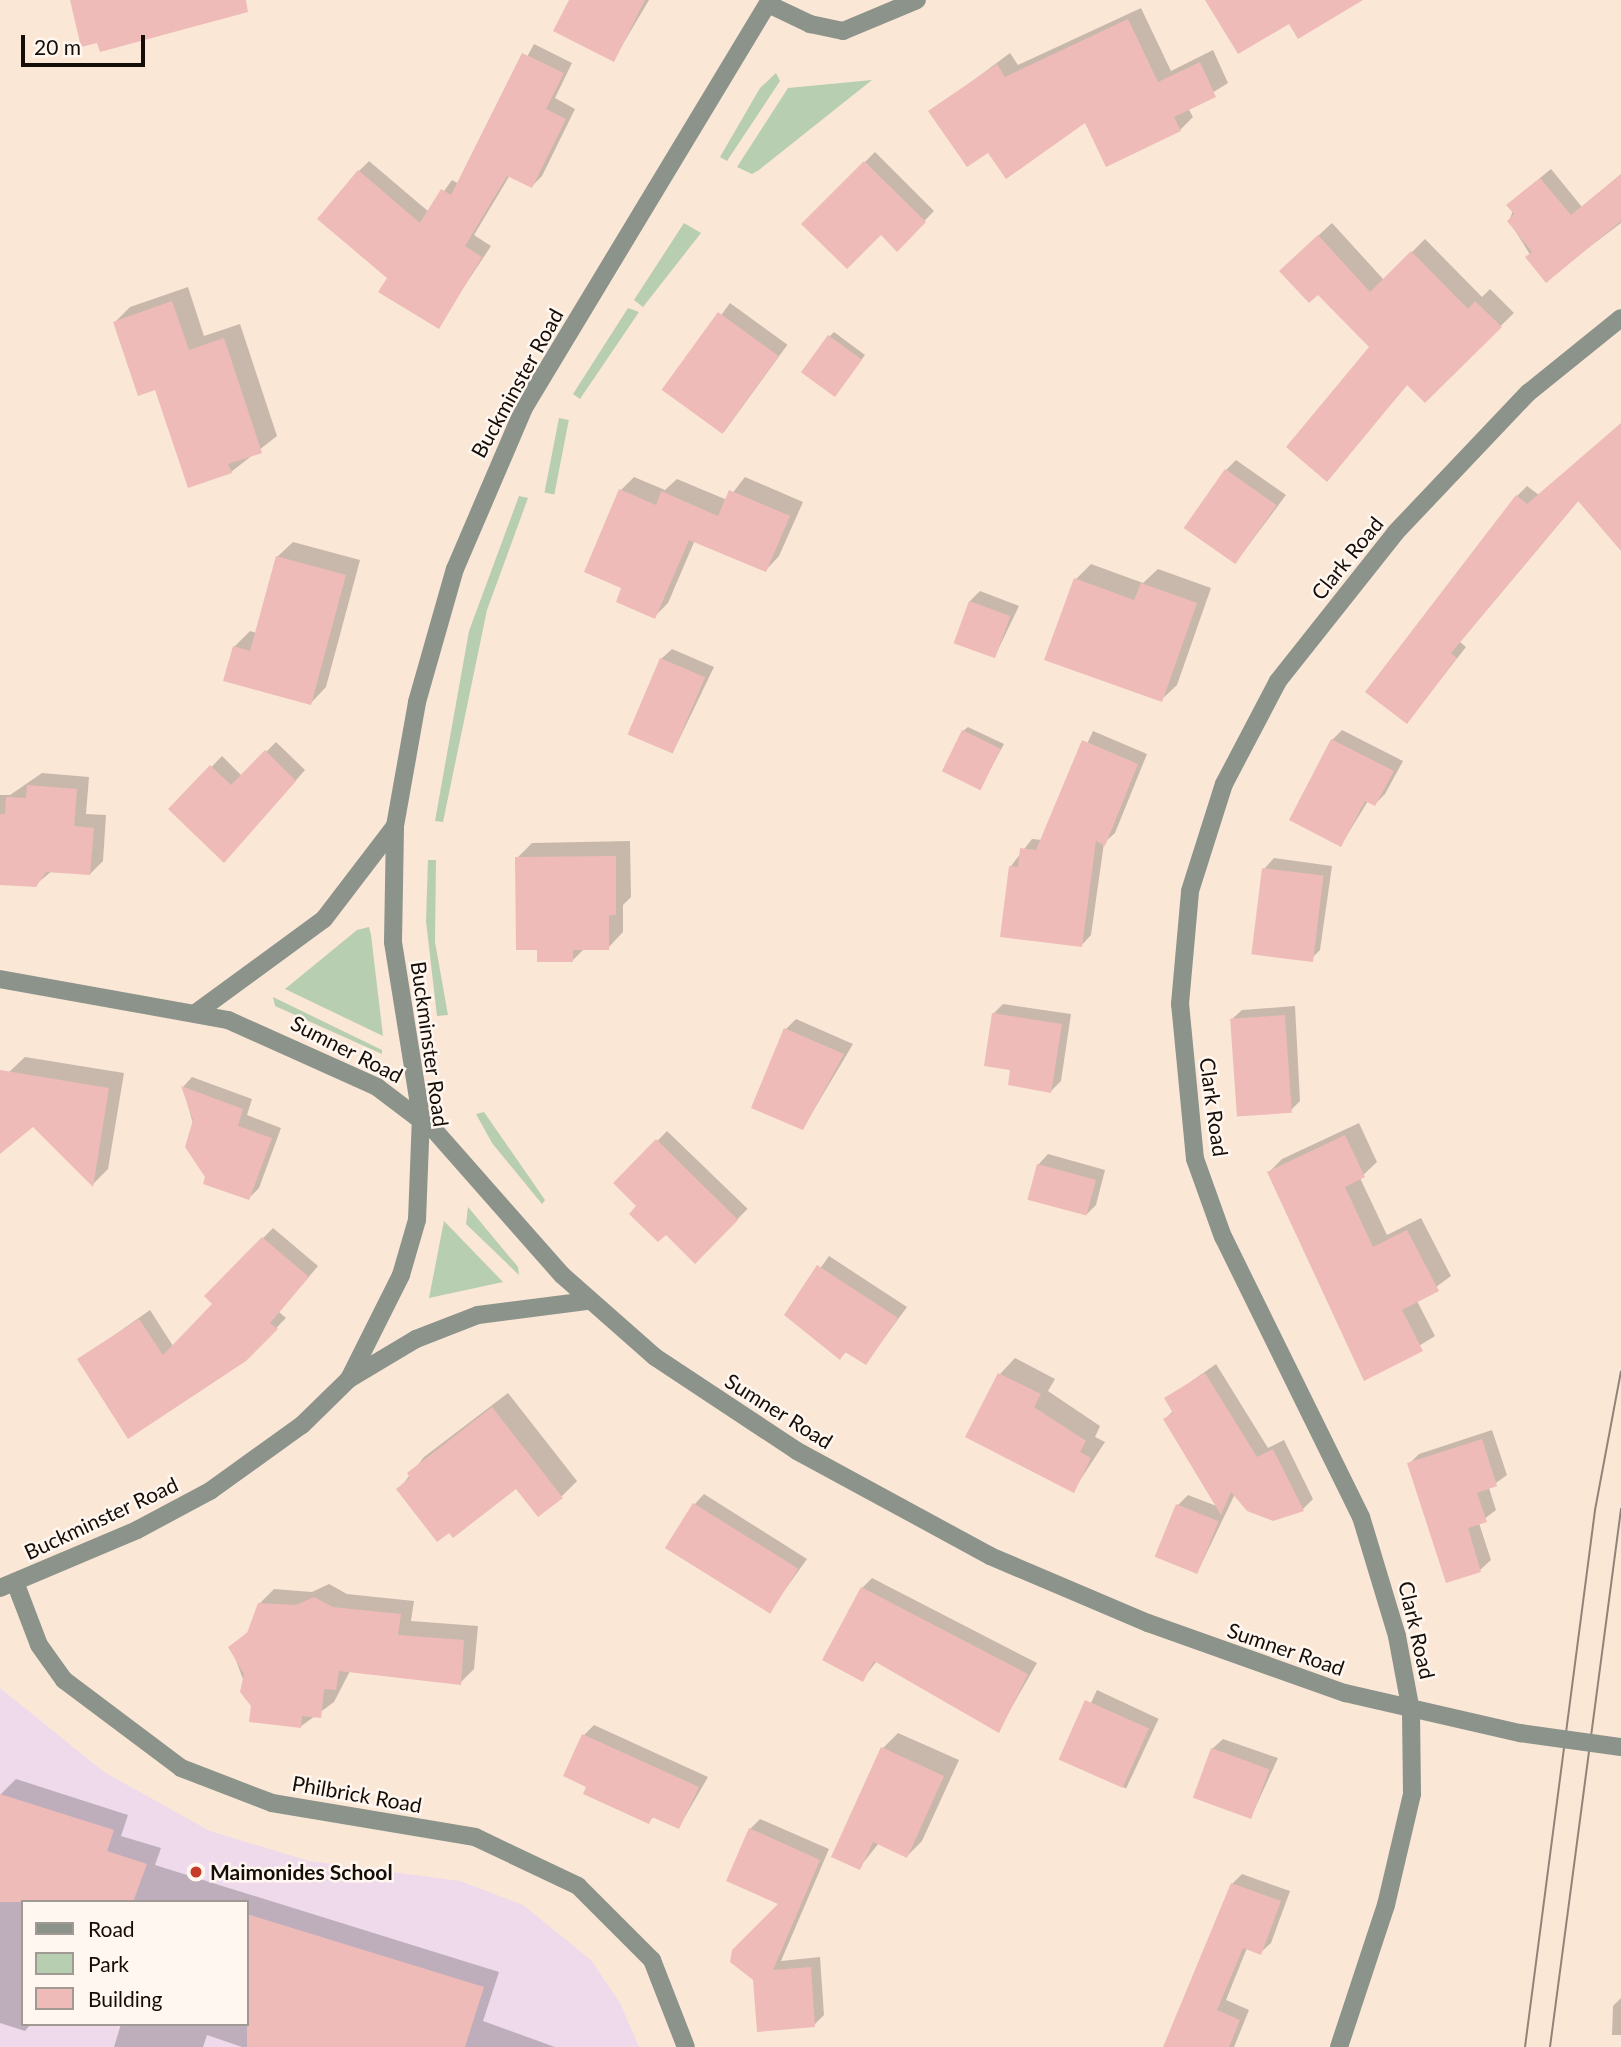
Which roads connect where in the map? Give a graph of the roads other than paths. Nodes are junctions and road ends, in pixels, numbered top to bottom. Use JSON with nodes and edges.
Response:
{"nodes":[{"id":1,"x":917,"y":0,"type":"edge"},
{"id":2,"x":769,"y":2,"type":"edge"},
{"id":3,"x":1621,"y":318,"type":"edge"},
{"id":4,"x":395,"y":826,"type":"junction"},
{"id":5,"x":0,"y":979,"type":"edge"},
{"id":6,"x":197,"y":1012,"type":"junction"},
{"id":7,"x":421,"y":1117,"type":"junction"},
{"id":8,"x":588,"y":1301,"type":"junction"},
{"id":9,"x":348,"y":1379,"type":"junction"},
{"id":10,"x":7,"y":1585,"type":"edge"},
{"id":11,"x":1411,"y":1711,"type":"junction"},
{"id":12,"x":1621,"y":1747,"type":"edge"},
{"id":13,"x":686,"y":2047,"type":"edge"},
{"id":14,"x":1339,"y":2047,"type":"edge"}],
"edges":[{"from":1,"to":2,"type":"street"},
{"from":2,"to":4,"type":"street","name":"Buckminster Road"},
{"from":3,"to":11,"type":"street","name":"Clark Road"},
{"from":4,"to":6,"type":"street","name":"Buckminster Road"},
{"from":4,"to":7,"type":"street","name":"Buckminster Road"},
{"from":5,"to":6,"type":"street","name":"Sumner Road"},
{"from":6,"to":7,"type":"street","name":"Sumner Road"},
{"from":7,"to":8,"type":"street","name":"Sumner Road"},
{"from":7,"to":9,"type":"street","name":"Buckminster Road"},
{"from":8,"to":9,"type":"street","name":"Buckminster Road"},
{"from":8,"to":11,"type":"street","name":"Sumner Road"},
{"from":9,"to":10,"type":"street","name":"Buckminster Road"},
{"from":10,"to":13,"type":"street","name":"Philbrick Road"},
{"from":11,"to":12,"type":"street","name":"Sumner Road","bridge":true},
{"from":11,"to":14,"type":"street","name":"Clark Road"}]}
